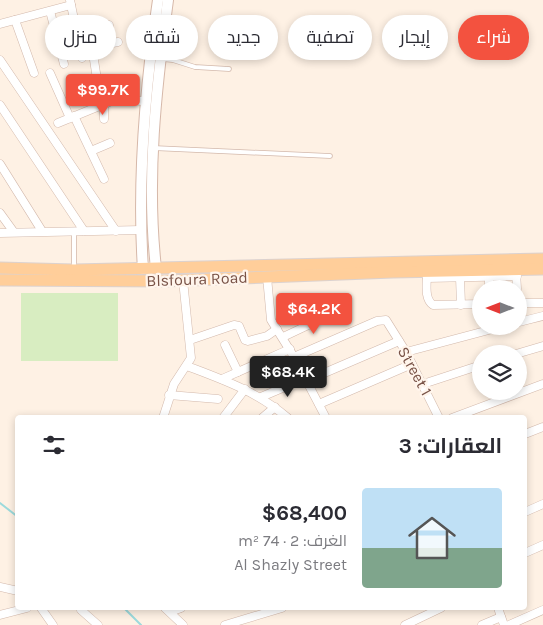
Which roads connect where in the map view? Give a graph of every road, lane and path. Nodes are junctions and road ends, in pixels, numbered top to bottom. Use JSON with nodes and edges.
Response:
{"nodes":[{"id":1,"x":165,"y":1,"type":"edge"},
{"id":2,"x":71,"y":3,"type":"edge"},
{"id":3,"x":50,"y":11,"type":"junction"},
{"id":4,"x":163,"y":15,"type":"edge"},
{"id":5,"x":15,"y":20,"type":"junction"},
{"id":6,"x":0,"y":24,"type":"edge"},
{"id":7,"x":0,"y":60,"type":"edge"},
{"id":8,"x":94,"y":60,"type":"edge"},
{"id":9,"x":155,"y":60,"type":"edge"},
{"id":10,"x":155,"y":60,"type":"edge"},
{"id":11,"x":173,"y":60,"type":"edge"},
{"id":12,"x":64,"y":64,"type":"dead end"},
{"id":13,"x":229,"y":69,"type":"dead end"},
{"id":14,"x":34,"y":73,"type":"dead end"},
{"id":15,"x":50,"y":73,"type":"dead end"},
{"id":16,"x":146,"y":101,"type":"junction"},
{"id":17,"x":102,"y":104,"type":"junction"},
{"id":18,"x":0,"y":105,"type":"edge"},
{"id":19,"x":72,"y":117,"type":"junction"},
{"id":20,"x":104,"y":120,"type":"dead end"},
{"id":21,"x":58,"y":123,"type":"dead end"},
{"id":22,"x":110,"y":143,"type":"dead end"},
{"id":23,"x":148,"y":148,"type":"junction"},
{"id":24,"x":90,"y":151,"type":"junction"},
{"id":25,"x":330,"y":156,"type":"dead end"},
{"id":26,"x":0,"y":164,"type":"edge"},
{"id":27,"x":104,"y":179,"type":"dead end"},
{"id":28,"x":141,"y":204,"type":"junction"},
{"id":29,"x":152,"y":204,"type":"junction"},
{"id":30,"x":0,"y":213,"type":"edge"},
{"id":31,"x":141,"y":230,"type":"junction"},
{"id":32,"x":12,"y":231,"type":"junction"},
{"id":33,"x":42,"y":231,"type":"junction"},
{"id":34,"x":74,"y":231,"type":"junction"},
{"id":35,"x":84,"y":231,"type":"junction"},
{"id":36,"x":116,"y":231,"type":"junction"},
{"id":37,"x":0,"y":232,"type":"edge"},
{"id":38,"x":543,"y":259,"type":"edge"},
{"id":39,"x":0,"y":268,"type":"edge"},
{"id":40,"x":143,"y":268,"type":"junction"},
{"id":41,"x":156,"y":268,"type":"junction"},
{"id":42,"x":311,"y":269,"type":"junction"},
{"id":43,"x":543,"y":269,"type":"edge"},
{"id":44,"x":74,"y":270,"type":"junction"},
{"id":45,"x":516,"y":273,"type":"junction"},
{"id":46,"x":427,"y":275,"type":"junction"},
{"id":47,"x":267,"y":277,"type":"junction"},
{"id":48,"x":460,"y":277,"type":"junction"},
{"id":49,"x":489,"y":277,"type":"joint"},
{"id":50,"x":0,"y":280,"type":"edge"},
{"id":51,"x":183,"y":280,"type":"junction"},
{"id":52,"x":516,"y":280,"type":"edge"},
{"id":53,"x":528,"y":303,"type":"edge"},
{"id":54,"x":543,"y":303,"type":"edge"},
{"id":55,"x":472,"y":304,"type":"edge"},
{"id":56,"x":461,"y":305,"type":"junction"},
{"id":57,"x":336,"y":312,"type":"dead end"},
{"id":58,"x":543,"y":316,"type":"edge"},
{"id":59,"x":528,"y":320,"type":"edge"},
{"id":60,"x":277,"y":329,"type":"junction"},
{"id":61,"x":472,"y":334,"type":"edge"},
{"id":62,"x":283,"y":337,"type":"junction"},
{"id":63,"x":190,"y":340,"type":"junction"},
{"id":64,"x":399,"y":341,"type":"junction"},
{"id":65,"x":225,"y":345,"type":"dead end"},
{"id":66,"x":543,"y":346,"type":"edge"},
{"id":67,"x":290,"y":349,"type":"junction"},
{"id":68,"x":527,"y":351,"type":"edge"},
{"id":69,"x":406,"y":352,"type":"junction"},
{"id":70,"x":294,"y":357,"type":"junction"},
{"id":71,"x":412,"y":364,"type":"junction"},
{"id":72,"x":187,"y":366,"type":"junction"},
{"id":73,"x":472,"y":367,"type":"edge"},
{"id":74,"x":238,"y":372,"type":"junction"},
{"id":75,"x":307,"y":379,"type":"junction"},
{"id":76,"x":222,"y":380,"type":"junction"},
{"id":77,"x":423,"y":384,"type":"junction"},
{"id":78,"x":543,"y":384,"type":"edge"},
{"id":79,"x":246,"y":389,"type":"junction"},
{"id":80,"x":169,"y":395,"type":"junction"},
{"id":81,"x":261,"y":397,"type":"junction"},
{"id":82,"x":218,"y":399,"type":"dead end"},
{"id":83,"x":319,"y":404,"type":"junction"},
{"id":84,"x":275,"y":406,"type":"junction"},
{"id":85,"x":164,"y":415,"type":"edge"},
{"id":86,"x":225,"y":415,"type":"edge"},
{"id":87,"x":265,"y":415,"type":"edge"},
{"id":88,"x":285,"y":415,"type":"edge"},
{"id":89,"x":324,"y":415,"type":"edge"},
{"id":90,"x":438,"y":415,"type":"edge"},
{"id":91,"x":460,"y":415,"type":"edge"},
{"id":92,"x":543,"y":427,"type":"edge"},
{"id":93,"x":527,"y":433,"type":"edge"},
{"id":94,"x":543,"y":504,"type":"edge"},
{"id":95,"x":527,"y":511,"type":"edge"},
{"id":96,"x":543,"y":545,"type":"edge"},
{"id":97,"x":527,"y":552,"type":"edge"},
{"id":98,"x":0,"y":587,"type":"edge"},
{"id":99,"x":15,"y":590,"type":"edge"},
{"id":100,"x":19,"y":610,"type":"edge"},
{"id":101,"x":42,"y":610,"type":"edge"},
{"id":102,"x":81,"y":610,"type":"dead end"},
{"id":103,"x":167,"y":610,"type":"edge"},
{"id":104,"x":275,"y":610,"type":"edge"},
{"id":105,"x":437,"y":610,"type":"edge"},
{"id":106,"x":543,"y":610,"type":"edge"},
{"id":107,"x":0,"y":615,"type":"edge"},
{"id":108,"x":0,"y":620,"type":"edge"},
{"id":109,"x":502,"y":621,"type":"edge"},
{"id":110,"x":2,"y":625,"type":"edge"},
{"id":111,"x":53,"y":625,"type":"edge"},
{"id":112,"x":98,"y":625,"type":"edge"},
{"id":113,"x":183,"y":625,"type":"edge"},
{"id":114,"x":225,"y":625,"type":"edge"},
{"id":115,"x":405,"y":625,"type":"edge"},
{"id":116,"x":482,"y":625,"type":"edge"},
{"id":117,"x":509,"y":625,"type":"edge"}],
"edges":[{"from":1,"to":4,"type":"main road"},
{"from":2,"to":3,"type":"street"},
{"from":3,"to":5,"type":"street"},
{"from":3,"to":12,"type":"street"},
{"from":5,"to":6,"type":"street"},
{"from":5,"to":14,"type":"street"},
{"from":7,"to":36,"type":"street"},
{"from":8,"to":17,"type":"street"},
{"from":9,"to":16,"type":"main road"},
{"from":10,"to":23,"type":"main road"},
{"from":11,"to":13,"type":"lane"},
{"from":15,"to":19,"type":"street"},
{"from":16,"to":17,"type":"street"},
{"from":16,"to":23,"type":"main road"},
{"from":17,"to":19,"type":"street"},
{"from":17,"to":20,"type":"street"},
{"from":18,"to":35,"type":"street"},
{"from":19,"to":21,"type":"street"},
{"from":19,"to":24,"type":"street"},
{"from":22,"to":24,"type":"street"},
{"from":23,"to":25,"type":"lane"},
{"from":23,"to":28,"type":"main road"},
{"from":23,"to":29,"type":"main road"},
{"from":24,"to":27,"type":"street"},
{"from":26,"to":33,"type":"street"},
{"from":28,"to":29,"type":"main road"},
{"from":28,"to":31,"type":"main road"},
{"from":29,"to":41,"type":"main road"},
{"from":30,"to":32,"type":"street"},
{"from":31,"to":36,"type":"street"},
{"from":31,"to":40,"type":"main road"},
{"from":32,"to":33,"type":"street"},
{"from":32,"to":37,"type":"street"},
{"from":33,"to":34,"type":"street"},
{"from":34,"to":35,"type":"street"},
{"from":34,"to":44,"type":"lane"},
{"from":35,"to":36,"type":"street"},
{"from":38,"to":42,"type":"main road","name":"Blsfoura Road"},
{"from":39,"to":44,"type":"main road","name":"Blsfoura Road"},
{"from":40,"to":41,"type":"main road","name":"Blsfoura Road"},
{"from":40,"to":44,"type":"main road","name":"Blsfoura Road"},
{"from":41,"to":42,"type":"main road","name":"Blsfoura Road"},
{"from":42,"to":46,"type":"main road","name":"Blsfoura Road"},
{"from":42,"to":47,"type":"main road","name":"Blsfoura Road"},
{"from":43,"to":45,"type":"main road","name":"Blsfoura Road"},
{"from":45,"to":46,"type":"main road","name":"Blsfoura Road"},
{"from":45,"to":49,"type":"street"},
{"from":45,"to":52,"type":"street"},
{"from":46,"to":48,"type":"street"},
{"from":46,"to":56,"type":"street"},
{"from":47,"to":51,"type":"main road","name":"Blsfoura Road"},
{"from":47,"to":60,"type":"street"},
{"from":48,"to":49,"type":"street"},
{"from":48,"to":56,"type":"street"},
{"from":50,"to":51,"type":"main road","name":"Blsfoura Road"},
{"from":51,"to":63,"type":"street"},
{"from":53,"to":54,"type":"street"},
{"from":55,"to":56,"type":"street"},
{"from":57,"to":62,"type":"street"},
{"from":58,"to":59,"type":"street"},
{"from":60,"to":62,"type":"street"},
{"from":60,"to":63,"type":"street"},
{"from":61,"to":69,"type":"street"},
{"from":62,"to":67,"type":"street"},
{"from":63,"to":72,"type":"street"},
{"from":64,"to":69,"type":"street","name":"Street 1"},
{"from":64,"to":70,"type":"street","name":"Street 1"},
{"from":64,"to":75,"type":"street"},
{"from":65,"to":74,"type":"street"},
{"from":66,"to":68,"type":"street"},
{"from":67,"to":70,"type":"street"},
{"from":67,"to":74,"type":"street"},
{"from":69,"to":71,"type":"street","name":"Street 1"},
{"from":70,"to":75,"type":"street"},
{"from":71,"to":77,"type":"street","name":"Street 1"},
{"from":71,"to":83,"type":"street"},
{"from":72,"to":76,"type":"street"},
{"from":72,"to":80,"type":"street"},
{"from":73,"to":77,"type":"street"},
{"from":74,"to":76,"type":"street"},
{"from":75,"to":81,"type":"street"},
{"from":75,"to":83,"type":"street"},
{"from":76,"to":79,"type":"street"},
{"from":77,"to":90,"type":"street","name":"Street 1"},
{"from":78,"to":91,"type":"street"},
{"from":79,"to":81,"type":"street"},
{"from":79,"to":86,"type":"street"},
{"from":80,"to":82,"type":"street"},
{"from":80,"to":85,"type":"street"},
{"from":81,"to":84,"type":"street"},
{"from":83,"to":89,"type":"street"},
{"from":84,"to":87,"type":"street"},
{"from":84,"to":88,"type":"street"},
{"from":92,"to":93,"type":"street"},
{"from":94,"to":95,"type":"street"},
{"from":96,"to":97,"type":"street"},
{"from":98,"to":99,"type":"street"},
{"from":100,"to":107,"type":"street"},
{"from":101,"to":111,"type":"street"},
{"from":102,"to":112,"type":"street"},
{"from":103,"to":113,"type":"street"},
{"from":104,"to":114,"type":"street"},
{"from":105,"to":115,"type":"street"},
{"from":106,"to":117,"type":"street"},
{"from":108,"to":110,"type":"street"},
{"from":109,"to":116,"type":"street"}]}
